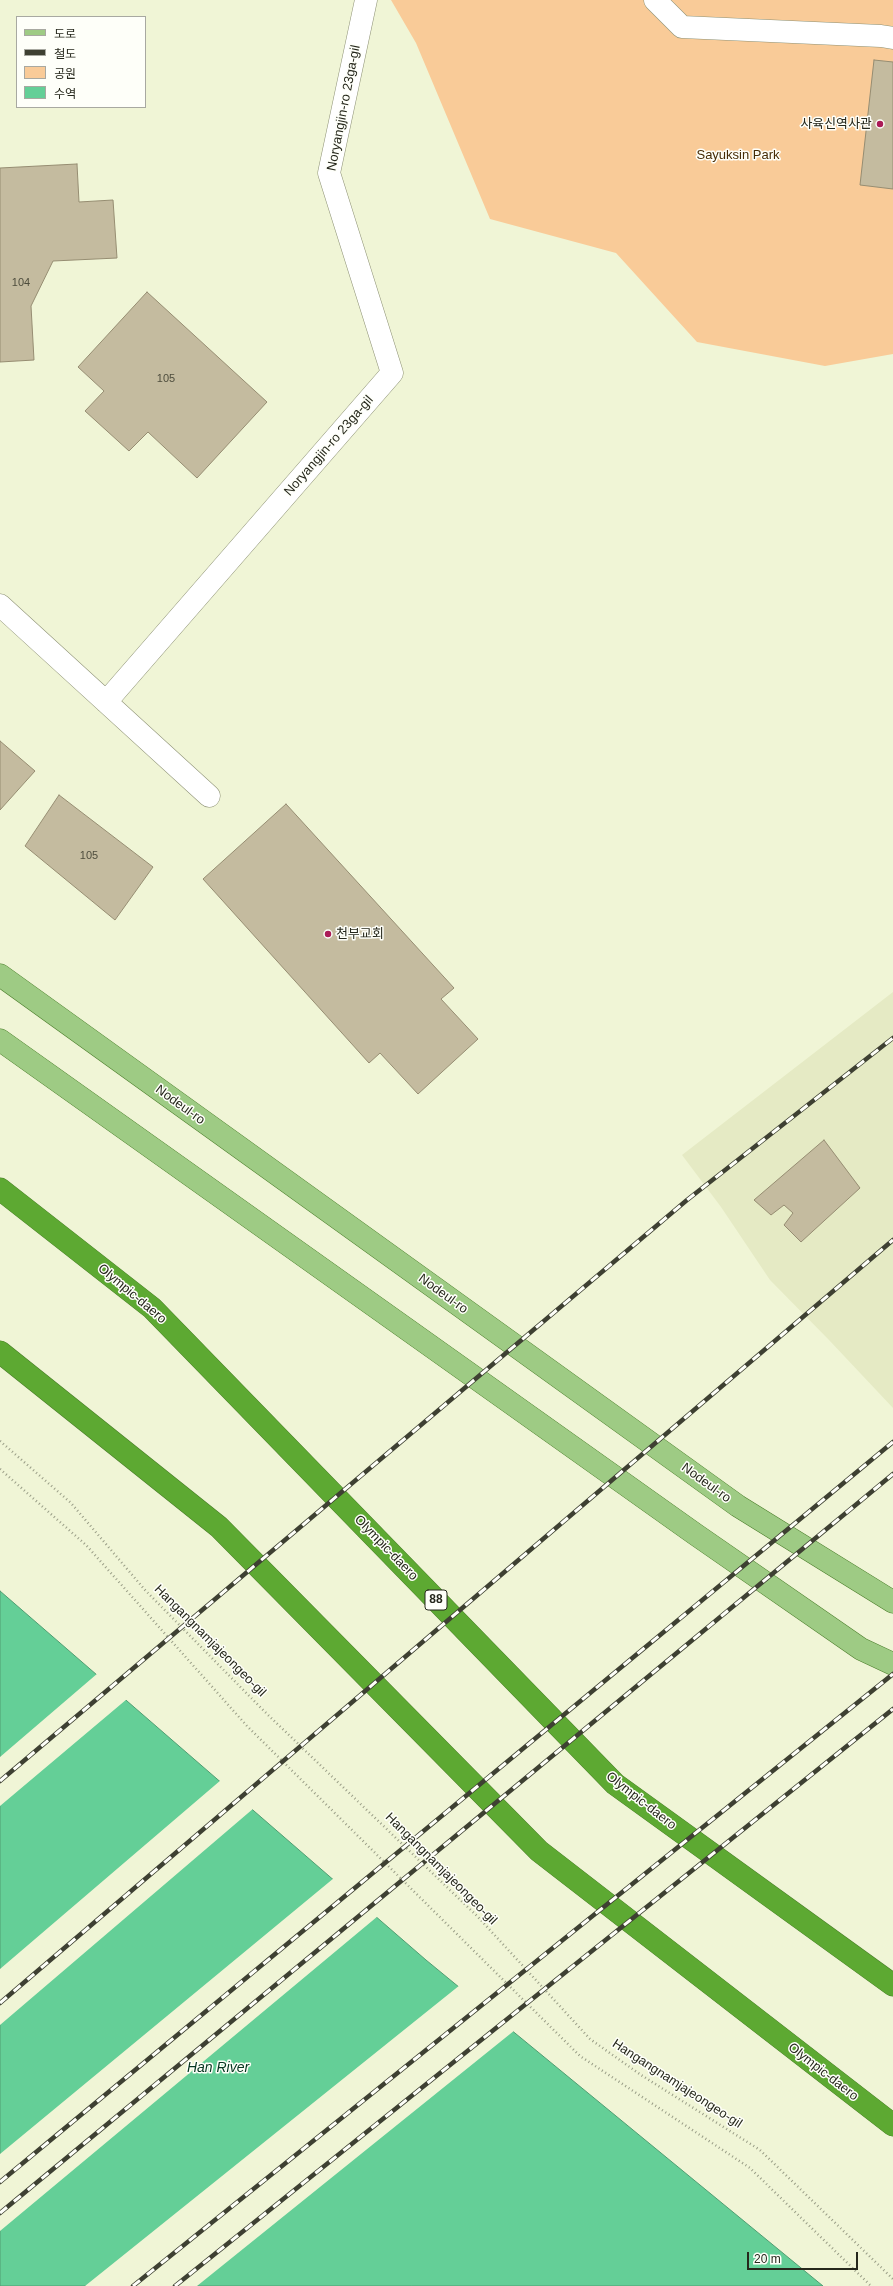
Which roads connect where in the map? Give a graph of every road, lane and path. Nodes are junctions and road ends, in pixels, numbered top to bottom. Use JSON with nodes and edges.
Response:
{"nodes":[{"id":1,"x":366,"y":0,"type":"edge"},
{"id":2,"x":655,"y":0,"type":"edge"},
{"id":3,"x":893,"y":38,"type":"edge"},
{"id":4,"x":0,"y":605,"type":"edge"},
{"id":5,"x":106,"y":702,"type":"junction"},
{"id":6,"x":210,"y":796,"type":"dead end"},
{"id":7,"x":0,"y":976,"type":"edge"},
{"id":8,"x":0,"y":1040,"type":"edge"},
{"id":9,"x":0,"y":1189,"type":"edge"},
{"id":10,"x":0,"y":1352,"type":"edge"},
{"id":11,"x":0,"y":1441,"type":"edge"},
{"id":12,"x":0,"y":1469,"type":"edge"},
{"id":13,"x":893,"y":1602,"type":"edge"},
{"id":14,"x":893,"y":1664,"type":"edge"},
{"id":15,"x":893,"y":1985,"type":"edge"},
{"id":16,"x":893,"y":2125,"type":"edge"},
{"id":17,"x":893,"y":2279,"type":"edge"},
{"id":18,"x":871,"y":2286,"type":"edge"}],
"edges":[{"from":1,"to":5,"type":"street","name":"Noryangjin-ro 23ga-gil"},
{"from":2,"to":3,"type":"street"},
{"from":4,"to":5,"type":"street"},
{"from":5,"to":6,"type":"street"},
{"from":7,"to":13,"type":"main road","name":"Nodeul-ro"},
{"from":8,"to":14,"type":"main road"},
{"from":9,"to":15,"type":"highway","name":"Olympic-daero","number":"88"},
{"from":10,"to":16,"type":"highway","name":"Olympic-daero"},
{"from":11,"to":17,"type":"path","name":"Hangangnamjajeongeo-gil"},
{"from":12,"to":18,"type":"path"}]}
